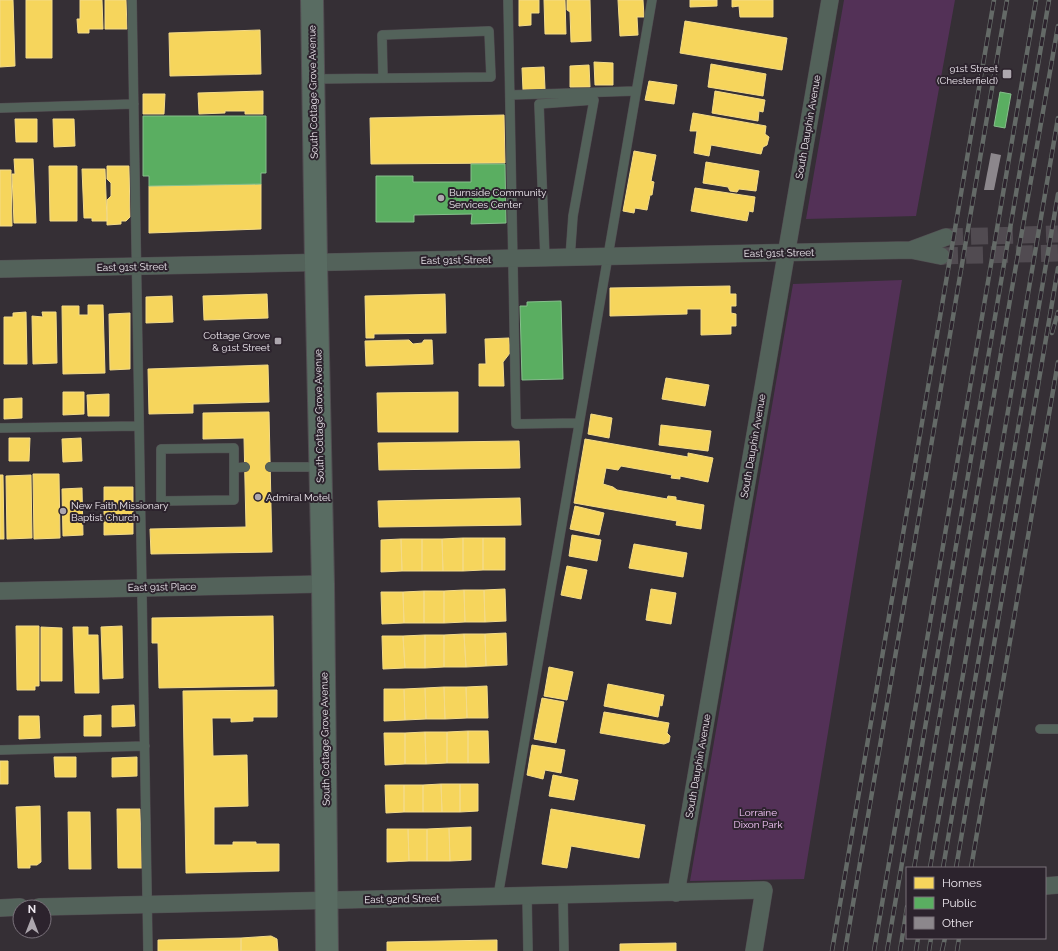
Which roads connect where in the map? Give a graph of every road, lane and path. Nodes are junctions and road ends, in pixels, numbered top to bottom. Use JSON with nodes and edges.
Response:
{"nodes":[{"id":1,"x":132,"y":0,"type":"edge"},
{"id":2,"x":312,"y":0,"type":"edge"},
{"id":3,"x":508,"y":0,"type":"edge"},
{"id":4,"x":652,"y":0,"type":"edge"},
{"id":5,"x":830,"y":0,"type":"edge"},
{"id":6,"x":383,"y":78,"type":"junction"},
{"id":7,"x":313,"y":79,"type":"junction"},
{"id":8,"x":636,"y":92,"type":"junction"},
{"id":9,"x":510,"y":95,"type":"junction"},
{"id":10,"x":134,"y":104,"type":"junction"},
{"id":11,"x":0,"y":108,"type":"edge"},
{"id":12,"x":946,"y":237,"type":"tunnel mouth"},
{"id":13,"x":911,"y":250,"type":"junction"},
{"id":14,"x":786,"y":253,"type":"junction"},
{"id":15,"x":941,"y":256,"type":"tunnel mouth"},
{"id":16,"x":608,"y":257,"type":"junction"},
{"id":17,"x":545,"y":258,"type":"junction"},
{"id":18,"x":570,"y":258,"type":"junction"},
{"id":19,"x":513,"y":259,"type":"junction"},
{"id":20,"x":316,"y":263,"type":"junction"},
{"id":21,"x":136,"y":267,"type":"junction"},
{"id":22,"x":0,"y":269,"type":"edge"},
{"id":23,"x":579,"y":423,"type":"junction"},
{"id":24,"x":139,"y":426,"type":"junction"},
{"id":25,"x":0,"y":428,"type":"edge"},
{"id":26,"x":244,"y":467,"type":"dead end"},
{"id":27,"x":270,"y":467,"type":"dead end"},
{"id":28,"x":320,"y":467,"type":"junction"},
{"id":29,"x":234,"y":468,"type":"junction"},
{"id":30,"x":323,"y":584,"type":"junction"},
{"id":31,"x":142,"y":588,"type":"junction"},
{"id":32,"x":0,"y":591,"type":"edge"},
{"id":33,"x":1040,"y":729,"type":"dead end"},
{"id":34,"x":1058,"y":729,"type":"edge"},
{"id":35,"x":145,"y":746,"type":"junction"},
{"id":36,"x":0,"y":750,"type":"edge"},
{"id":37,"x":1058,"y":885,"type":"edge"},
{"id":38,"x":1046,"y":886,"type":"edge"},
{"id":39,"x":676,"y":893,"type":"junction"},
{"id":40,"x":563,"y":895,"type":"junction"},
{"id":41,"x":498,"y":896,"type":"junction"},
{"id":42,"x":527,"y":896,"type":"junction"},
{"id":43,"x":326,"y":900,"type":"junction"},
{"id":44,"x":148,"y":904,"type":"junction"},
{"id":45,"x":12,"y":907,"type":"edge"},
{"id":46,"x":52,"y":907,"type":"edge"},
{"id":47,"x":0,"y":908,"type":"edge"},
{"id":48,"x":148,"y":951,"type":"edge"},
{"id":49,"x":327,"y":951,"type":"edge"},
{"id":50,"x":528,"y":951,"type":"edge"},
{"id":51,"x":564,"y":951,"type":"edge"},
{"id":52,"x":754,"y":951,"type":"edge"}],
"edges":[{"from":1,"to":10,"type":"lane"},
{"from":2,"to":7,"type":"main road","name":"South Cottage Grove Avenue"},
{"from":3,"to":9,"type":"lane"},
{"from":4,"to":8,"type":"lane"},
{"from":5,"to":14,"type":"street","name":"South Dauphin Avenue"},
{"from":6,"to":6,"type":"lane"},
{"from":6,"to":7,"type":"lane"},
{"from":7,"to":20,"type":"main road","name":"South Cottage Grove Avenue"},
{"from":8,"to":9,"type":"lane"},
{"from":8,"to":16,"type":"lane"},
{"from":9,"to":19,"type":"lane"},
{"from":10,"to":11,"type":"lane"},
{"from":10,"to":21,"type":"lane"},
{"from":12,"to":13,"type":"street","name":"East 91st Street"},
{"from":13,"to":14,"type":"street","name":"East 91st Street"},
{"from":13,"to":15,"type":"street","name":"East 91st Street"},
{"from":14,"to":16,"type":"street","name":"East 91st Street"},
{"from":14,"to":39,"type":"street","name":"South Dauphin Avenue"},
{"from":16,"to":18,"type":"street","name":"East 91st Street"},
{"from":16,"to":23,"type":"lane"},
{"from":17,"to":18,"type":"street","name":"East 91st Street"},
{"from":17,"to":18,"type":"lane"},
{"from":17,"to":19,"type":"street","name":"East 91st Street"},
{"from":19,"to":20,"type":"street","name":"East 91st Street"},
{"from":19,"to":23,"type":"lane"},
{"from":20,"to":21,"type":"street","name":"East 91st Street"},
{"from":20,"to":28,"type":"main road","name":"South Cottage Grove Avenue"},
{"from":21,"to":22,"type":"street","name":"East 91st Street"},
{"from":21,"to":24,"type":"lane"},
{"from":23,"to":41,"type":"lane"},
{"from":24,"to":25,"type":"lane"},
{"from":24,"to":31,"type":"lane"},
{"from":26,"to":29,"type":"lane"},
{"from":27,"to":28,"type":"lane"},
{"from":28,"to":30,"type":"main road","name":"South Cottage Grove Avenue"},
{"from":29,"to":29,"type":"lane"},
{"from":30,"to":31,"type":"street","name":"East 91st Place"},
{"from":30,"to":43,"type":"main road","name":"South Cottage Grove Avenue"},
{"from":31,"to":32,"type":"street","name":"East 91st Place"},
{"from":31,"to":35,"type":"lane"},
{"from":33,"to":34,"type":"lane"},
{"from":35,"to":36,"type":"lane"},
{"from":35,"to":44,"type":"lane"},
{"from":37,"to":38,"type":"street"},
{"from":39,"to":40,"type":"street","name":"East 92nd Street"},
{"from":39,"to":52,"type":"street","name":"East 92nd Street"},
{"from":40,"to":42,"type":"street","name":"East 92nd Street"},
{"from":40,"to":51,"type":"lane"},
{"from":41,"to":42,"type":"street","name":"East 92nd Street"},
{"from":41,"to":43,"type":"street","name":"East 92nd Street"},
{"from":42,"to":50,"type":"lane"},
{"from":43,"to":44,"type":"street","name":"East 92nd Street"},
{"from":43,"to":49,"type":"main road","name":"South Cottage Grove Avenue"},
{"from":44,"to":46,"type":"street","name":"East 92nd Street"},
{"from":44,"to":48,"type":"lane"},
{"from":45,"to":47,"type":"street"}]}
